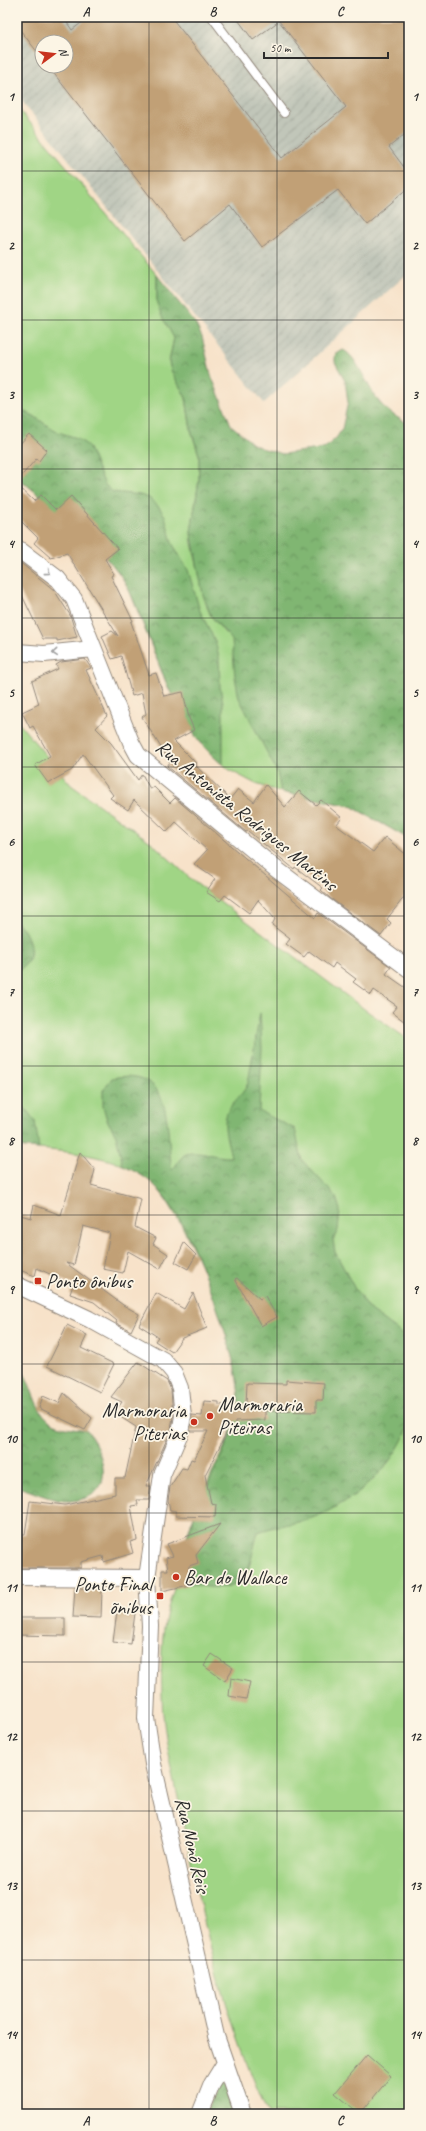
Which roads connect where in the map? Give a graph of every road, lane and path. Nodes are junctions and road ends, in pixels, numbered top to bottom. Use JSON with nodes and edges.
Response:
{"nodes":[{"id":1,"x":212,"y":17,"type":"edge"},
{"id":2,"x":284,"y":113,"type":"dead end"},
{"id":3,"x":17,"y":548,"type":"edge"},
{"id":4,"x":93,"y":649,"type":"junction"},
{"id":5,"x":17,"y":652,"type":"edge"},
{"id":6,"x":409,"y":969,"type":"edge"},
{"id":7,"x":17,"y":1285,"type":"edge"},
{"id":8,"x":17,"y":1577,"type":"edge"},
{"id":9,"x":147,"y":1578,"type":"junction"},
{"id":10,"x":225,"y":2063,"type":"junction"},
{"id":11,"x":200,"y":2114,"type":"edge"},
{"id":12,"x":243,"y":2114,"type":"edge"}],
"edges":[{"from":1,"to":2,"type":"lane"},
{"from":3,"to":4,"type":"street","name":"Rua Antonieta Rodrigues Martins","one_way":true},
{"from":4,"to":5,"type":"street","one_way":true},
{"from":4,"to":6,"type":"street","name":"Rua Antonieta Rodrigues Martins"},
{"from":7,"to":9,"type":"street","name":"Rua Nonô Reis"},
{"from":8,"to":9,"type":"street"},
{"from":9,"to":10,"type":"street","name":"Rua Nonô Reis"},
{"from":10,"to":11,"type":"street"},
{"from":10,"to":12,"type":"street","name":"Rua Nonô Reis"}]}
